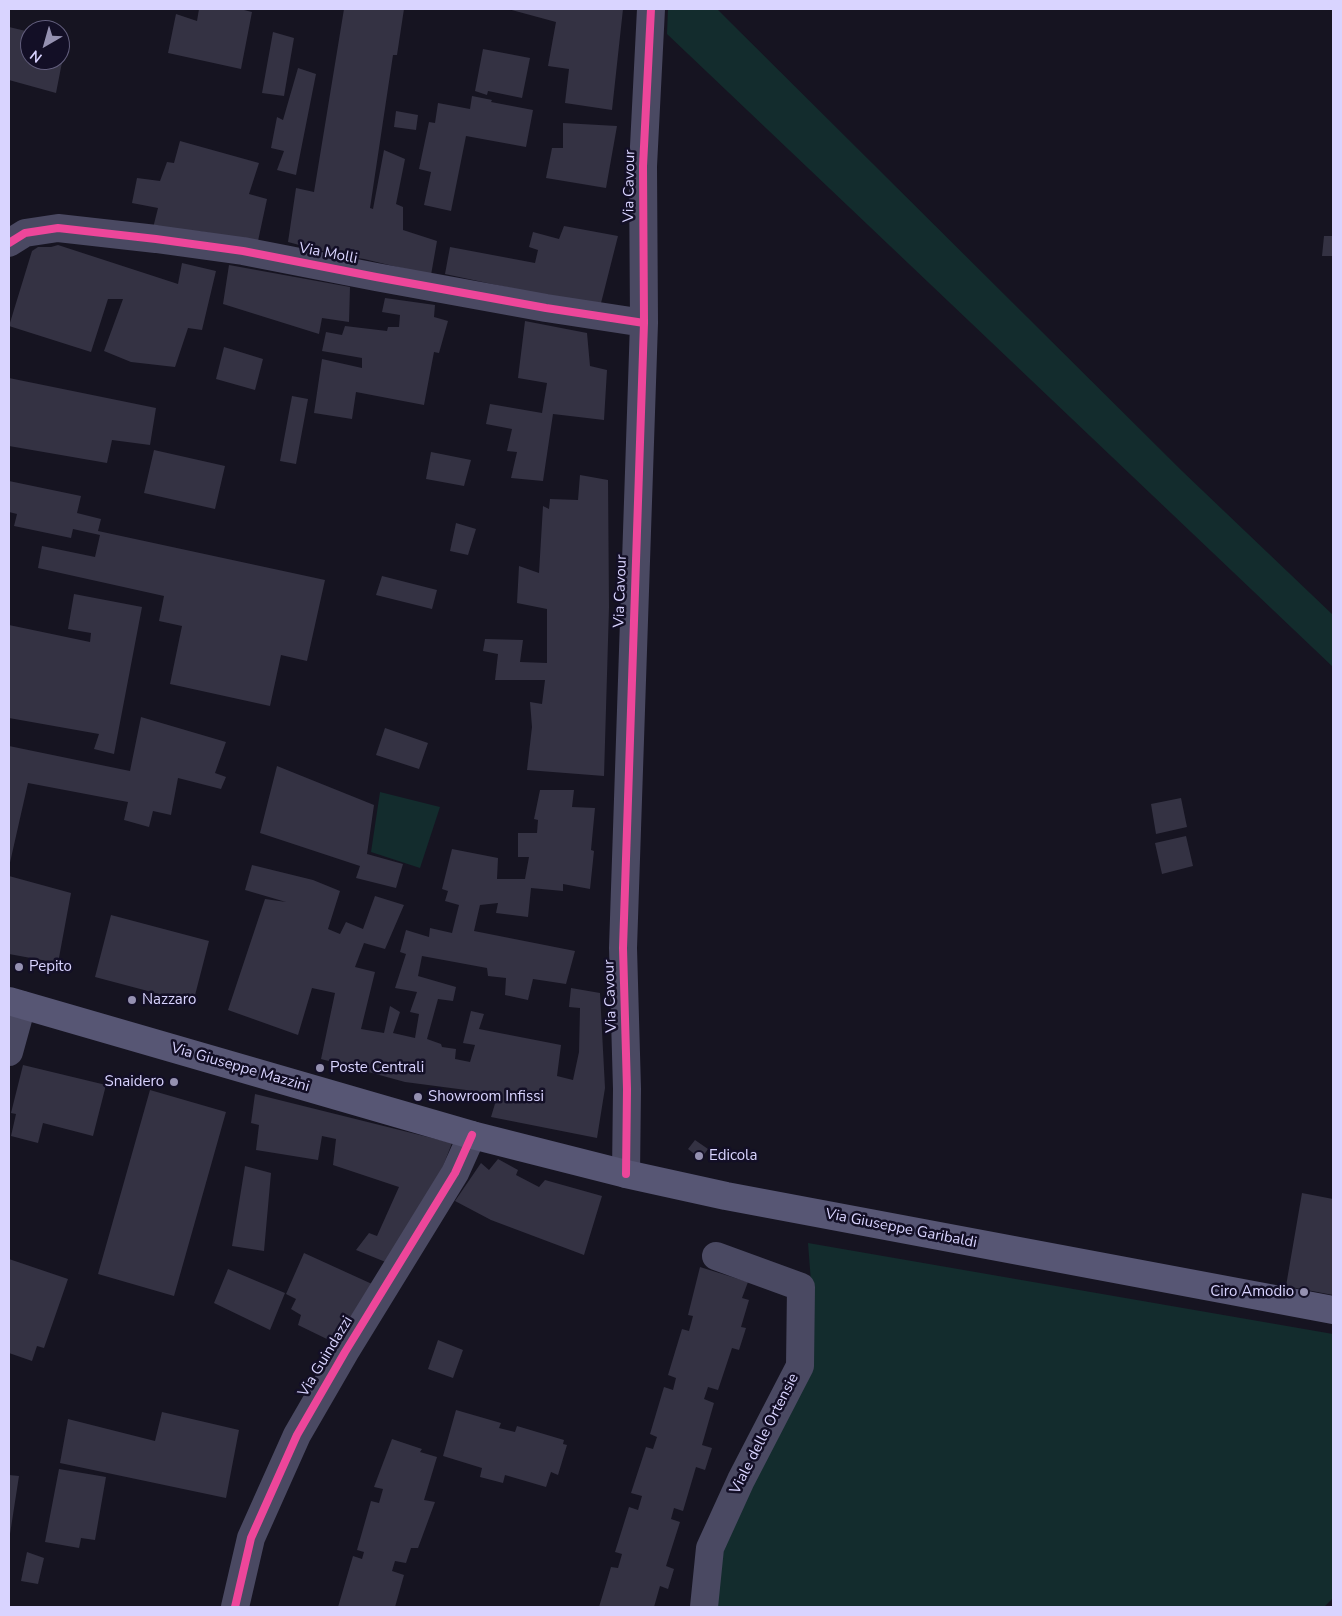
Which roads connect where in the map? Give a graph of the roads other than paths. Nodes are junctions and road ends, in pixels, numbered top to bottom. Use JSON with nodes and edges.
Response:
{"nodes":[{"id":1,"x":652,"y":9,"type":"edge"},
{"id":2,"x":9,"y":243,"type":"edge"},
{"id":3,"x":644,"y":323,"type":"junction"},
{"id":4,"x":16,"y":1003,"type":"edge"},
{"id":5,"x":9,"y":1052,"type":"edge"},
{"id":6,"x":472,"y":1135,"type":"junction"},
{"id":7,"x":626,"y":1174,"type":"junction"},
{"id":8,"x":716,"y":1256,"type":"dead end"},
{"id":9,"x":1333,"y":1310,"type":"edge"},
{"id":10,"x":234,"y":1607,"type":"edge"},
{"id":11,"x":704,"y":1607,"type":"edge"}],
"edges":[{"from":1,"to":3,"type":"street","name":"Via Cavour"},
{"from":2,"to":3,"type":"street","name":"Via Molli"},
{"from":3,"to":7,"type":"street","name":"Via Cavour"},
{"from":4,"to":5,"type":"street"},
{"from":4,"to":6,"type":"main road","name":"Via Giuseppe Mazzini"},
{"from":6,"to":7,"type":"main road","name":"Via Giuseppe Garibaldi"},
{"from":6,"to":10,"type":"street","name":"Via Guindazzi"},
{"from":7,"to":9,"type":"main road","name":"Via Giuseppe Garibaldi"},
{"from":8,"to":11,"type":"street","name":"Viale delle Ortensie"}]}
